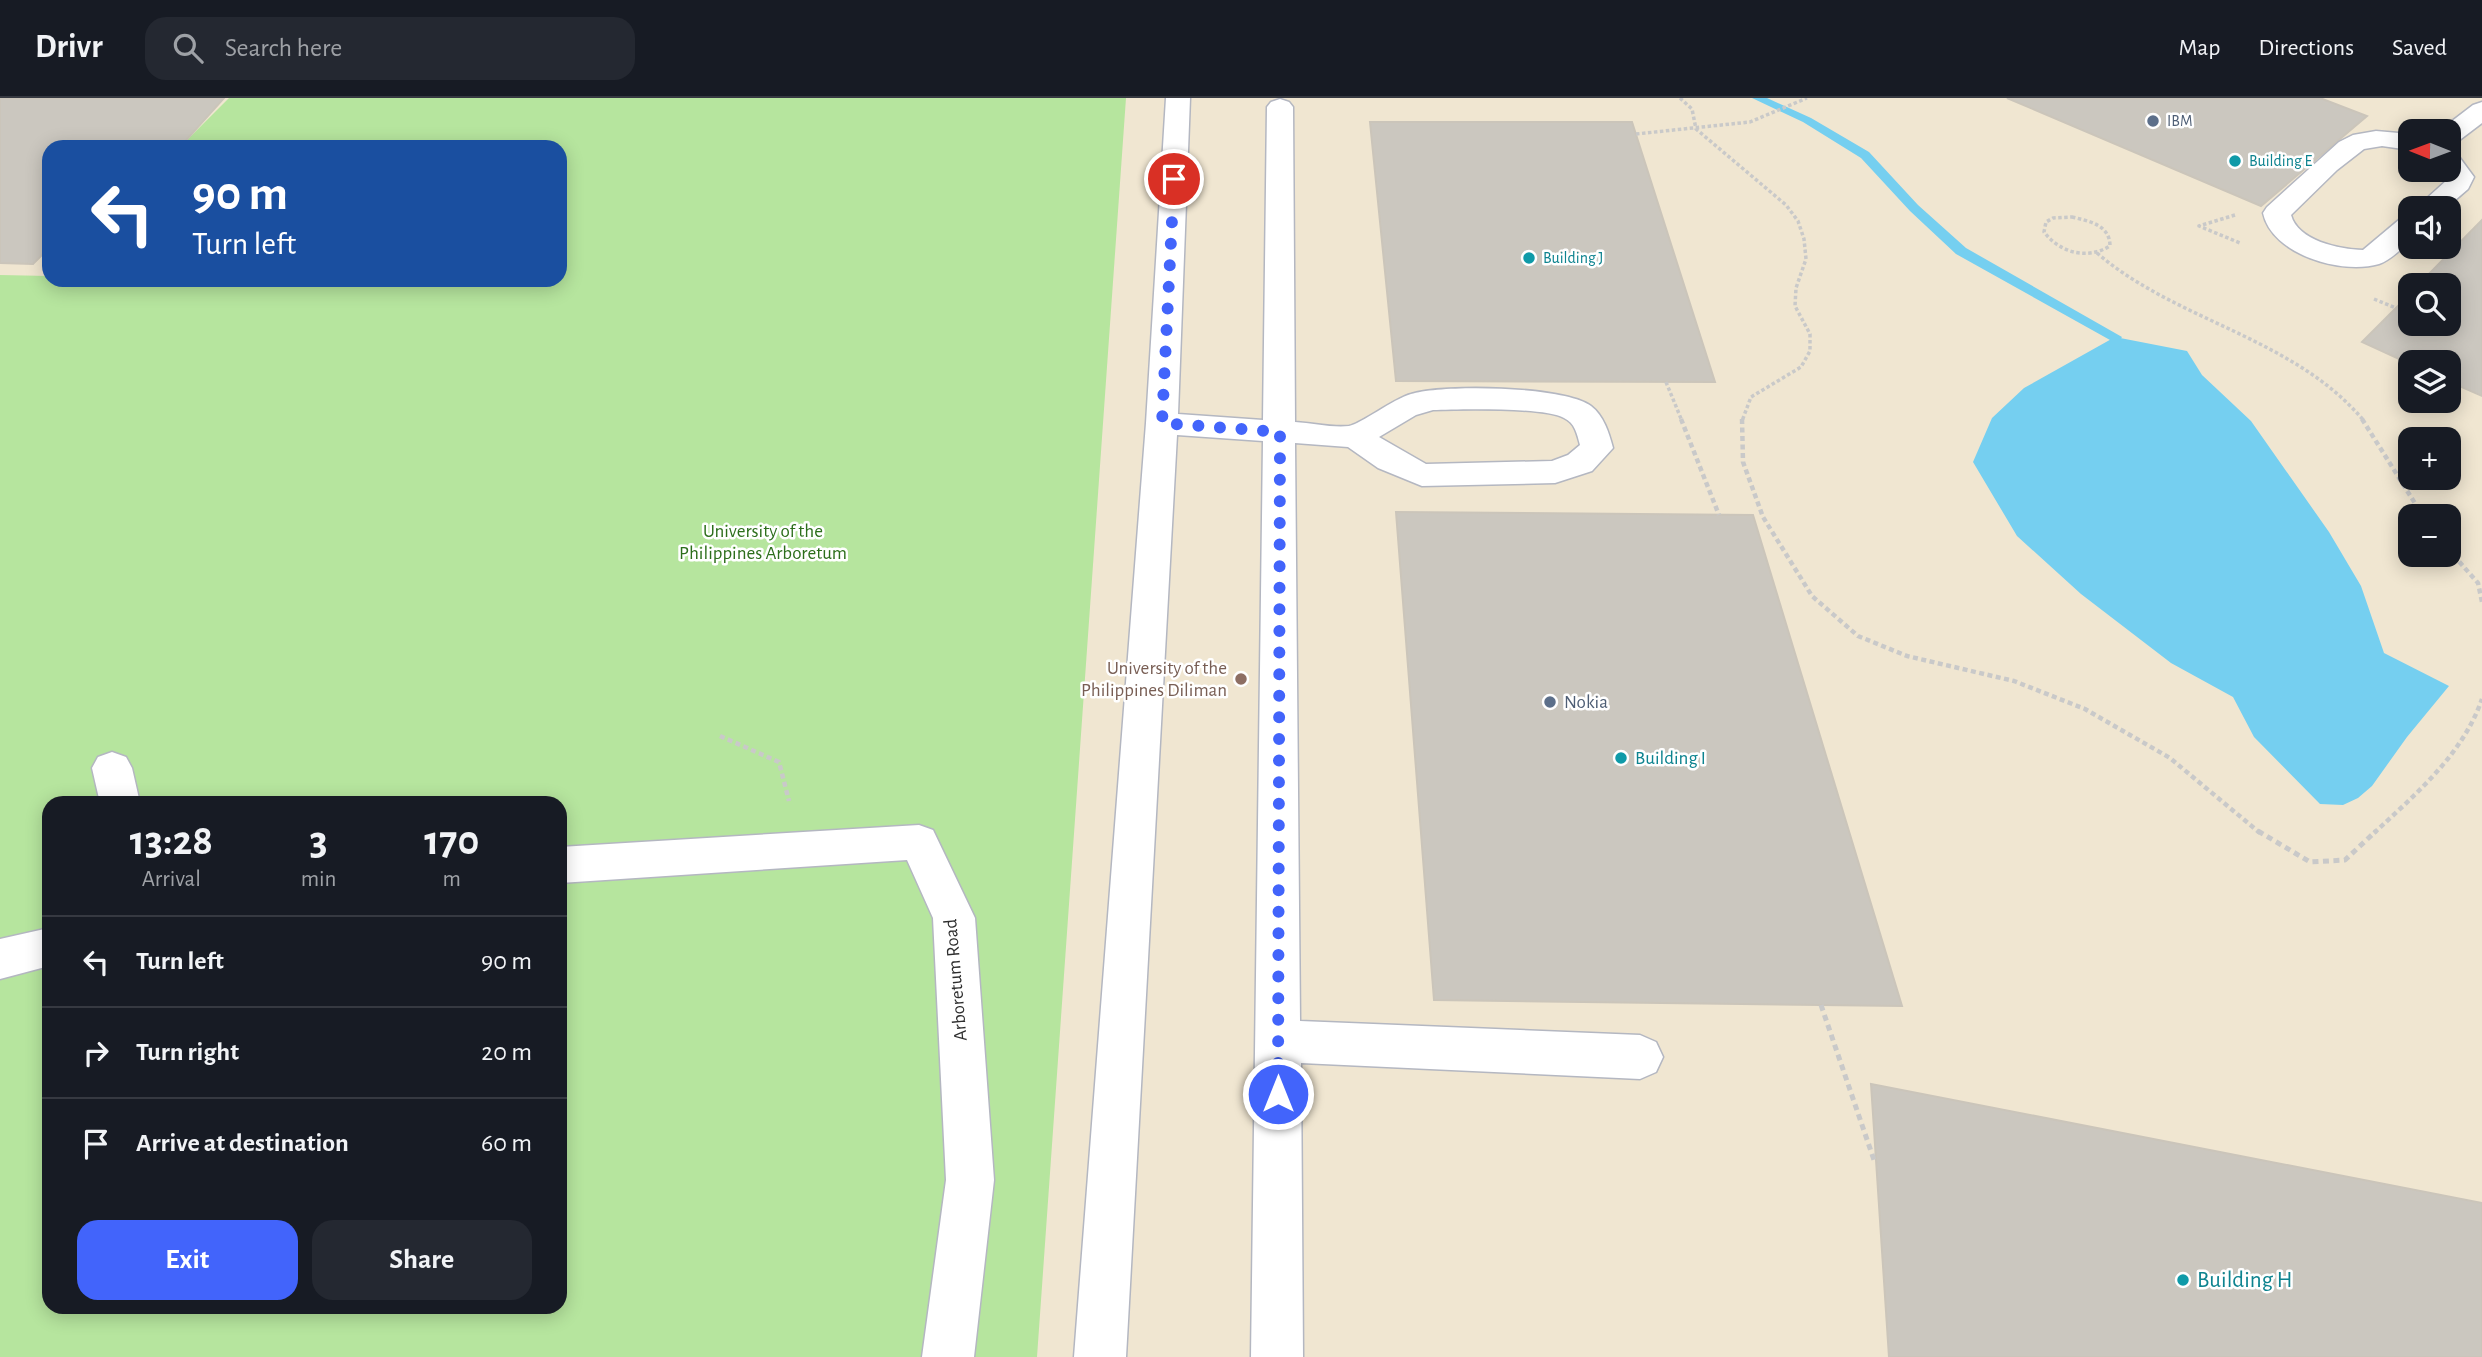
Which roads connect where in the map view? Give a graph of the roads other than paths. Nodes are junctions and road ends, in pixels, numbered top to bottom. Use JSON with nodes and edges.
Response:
{"nodes":[{"id":1,"x":1178,"y":98,"type":"edge"},
{"id":2,"x":1280,"y":107,"type":"dead end"},
{"id":3,"x":2482,"y":110,"type":"edge"},
{"id":4,"x":2461,"y":126,"type":"edge"},
{"id":5,"x":2398,"y":139,"type":"edge"},
{"id":6,"x":2459,"y":182,"type":"edge"},
{"id":7,"x":2444,"y":196,"type":"edge"},
{"id":8,"x":2398,"y":236,"type":"edge"},
{"id":9,"x":1162,"y":423,"type":"junction"},
{"id":10,"x":1280,"y":432,"type":"junction"},
{"id":11,"x":1356,"y":437,"type":"junction"},
{"id":12,"x":567,"y":865,"type":"edge"},
{"id":13,"x":42,"y":949,"type":"edge"},
{"id":14,"x":0,"y":959,"type":"edge"},
{"id":15,"x":1278,"y":1041,"type":"junction"},
{"id":16,"x":1640,"y":1057,"type":"dead end"},
{"id":17,"x":948,"y":1357,"type":"edge"},
{"id":18,"x":1100,"y":1357,"type":"edge"},
{"id":19,"x":1278,"y":1357,"type":"edge"}],
"edges":[{"from":1,"to":9,"type":"street"},
{"from":2,"to":10,"type":"street"},
{"from":3,"to":4,"type":"street"},
{"from":5,"to":8,"type":"street"},
{"from":6,"to":7,"type":"street"},
{"from":9,"to":10,"type":"street"},
{"from":9,"to":18,"type":"street"},
{"from":10,"to":11,"type":"street"},
{"from":10,"to":15,"type":"street"},
{"from":11,"to":11,"type":"street"},
{"from":12,"to":17,"type":"street","name":"Arboretum Road"},
{"from":13,"to":14,"type":"street"},
{"from":15,"to":16,"type":"street"},
{"from":15,"to":19,"type":"street"}]}
